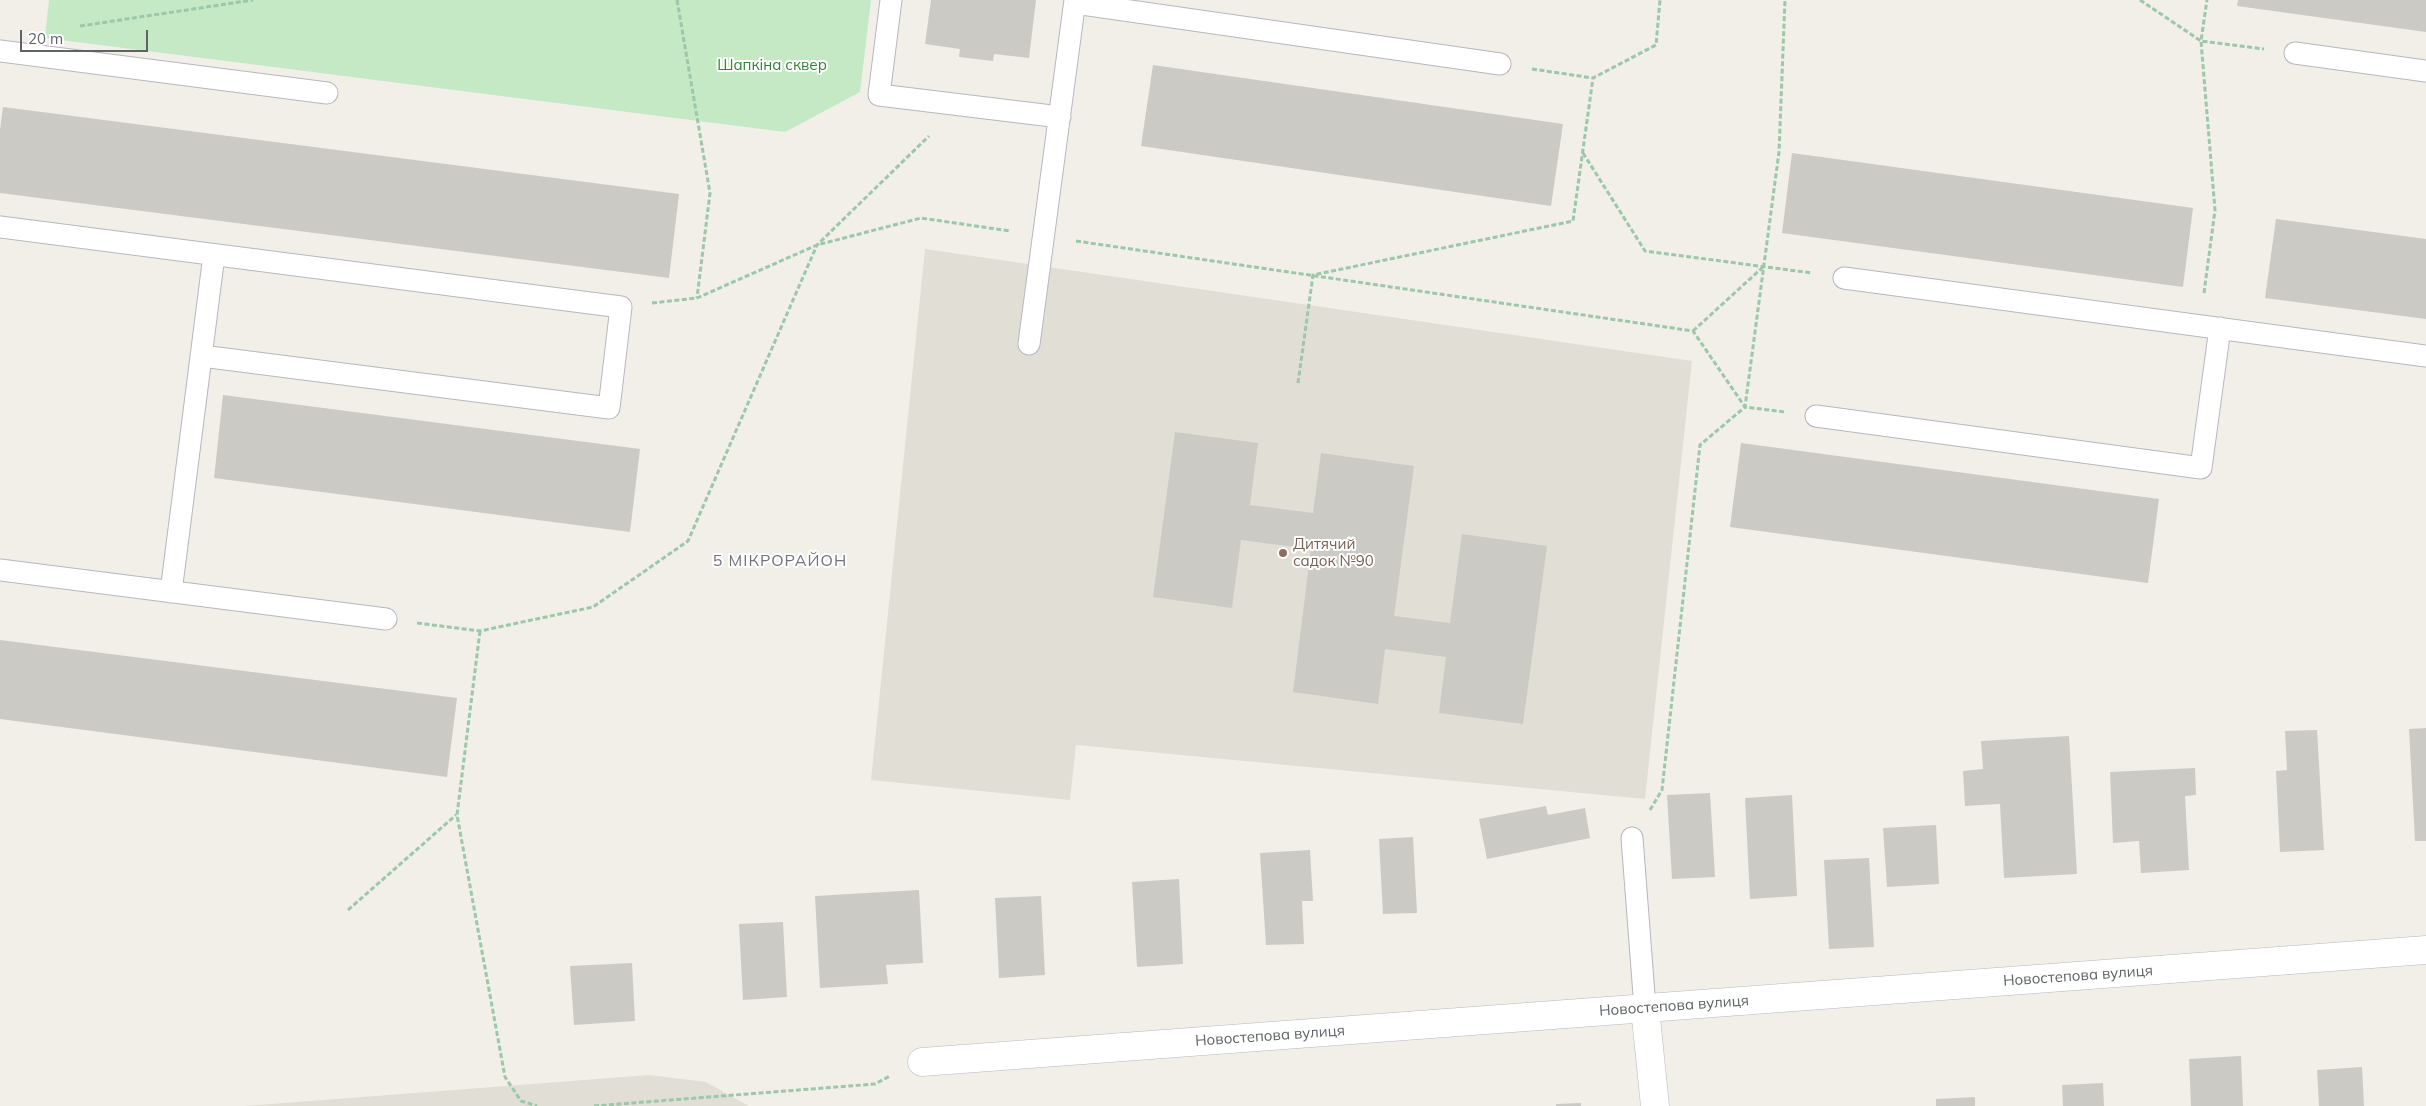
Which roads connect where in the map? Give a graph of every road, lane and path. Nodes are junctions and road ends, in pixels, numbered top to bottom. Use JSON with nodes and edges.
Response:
{"nodes":[{"id":1,"x":253,"y":0,"type":"edge"},
{"id":2,"x":677,"y":0,"type":"edge"},
{"id":3,"x":891,"y":0,"type":"edge"},
{"id":4,"x":1660,"y":0,"type":"edge"},
{"id":5,"x":1784,"y":0,"type":"edge"},
{"id":6,"x":2140,"y":0,"type":"edge"},
{"id":7,"x":2206,"y":0,"type":"edge"},
{"id":8,"x":1081,"y":1,"type":"edge"},
{"id":9,"x":78,"y":26,"type":"dead end"},
{"id":10,"x":2201,"y":41,"type":"junction"},
{"id":11,"x":0,"y":51,"type":"edge"},
{"id":12,"x":2295,"y":53,"type":"joint"},
{"id":13,"x":1500,"y":64,"type":"joint"},
{"id":14,"x":2426,"y":71,"type":"edge"},
{"id":15,"x":1593,"y":78,"type":"junction"},
{"id":16,"x":327,"y":93,"type":"dead end"},
{"id":17,"x":960,"y":105,"type":"junction"},
{"id":18,"x":1060,"y":117,"type":"junction"},
{"id":19,"x":1583,"y":153,"type":"junction"},
{"id":20,"x":0,"y":227,"type":"edge"},
{"id":21,"x":1044,"y":236,"type":"junction"},
{"id":22,"x":817,"y":245,"type":"junction"},
{"id":23,"x":214,"y":255,"type":"junction"},
{"id":24,"x":1764,"y":267,"type":"junction"},
{"id":25,"x":1313,"y":275,"type":"junction"},
{"id":26,"x":1844,"y":278,"type":"joint"},
{"id":27,"x":697,"y":298,"type":"junction"},
{"id":28,"x":622,"y":307,"type":"junction"},
{"id":29,"x":2210,"y":327,"type":"junction"},
{"id":30,"x":1694,"y":331,"type":"junction"},
{"id":31,"x":1029,"y":344,"type":"dead end"},
{"id":32,"x":202,"y":356,"type":"junction"},
{"id":33,"x":2426,"y":356,"type":"edge"},
{"id":34,"x":1298,"y":383,"type":"dead end"},
{"id":35,"x":1745,"y":407,"type":"junction"},
{"id":36,"x":1816,"y":416,"type":"joint"},
{"id":37,"x":0,"y":570,"type":"edge"},
{"id":38,"x":172,"y":592,"type":"junction"},
{"id":39,"x":386,"y":619,"type":"joint"},
{"id":40,"x":480,"y":631,"type":"junction"},
{"id":41,"x":1662,"y":790,"type":"dead end"},
{"id":42,"x":457,"y":815,"type":"junction"},
{"id":43,"x":1632,"y":838,"type":"dead end"},
{"id":44,"x":348,"y":910,"type":"dead end"},
{"id":45,"x":2426,"y":950,"type":"edge"},
{"id":46,"x":1645,"y":1008,"type":"junction"},
{"id":47,"x":922,"y":1062,"type":"joint"},
{"id":48,"x":536,"y":1106,"type":"edge"},
{"id":49,"x":594,"y":1106,"type":"edge"},
{"id":50,"x":1655,"y":1106,"type":"edge"}],
"edges":[{"from":1,"to":9,"type":"path"},
{"from":2,"to":27,"type":"path"},
{"from":3,"to":17,"type":"lane"},
{"from":4,"to":15,"type":"path"},
{"from":5,"to":24,"type":"path"},
{"from":6,"to":10,"type":"path"},
{"from":7,"to":10,"type":"path"},
{"from":8,"to":13,"type":"lane"},
{"from":8,"to":18,"type":"lane"},
{"from":10,"to":12,"type":"path"},
{"from":10,"to":29,"type":"path"},
{"from":11,"to":16,"type":"lane"},
{"from":12,"to":14,"type":"lane"},
{"from":13,"to":15,"type":"path"},
{"from":15,"to":19,"type":"path"},
{"from":17,"to":18,"type":"lane"},
{"from":17,"to":22,"type":"path"},
{"from":18,"to":21,"type":"lane"},
{"from":19,"to":24,"type":"path"},
{"from":19,"to":25,"type":"path"},
{"from":20,"to":23,"type":"lane"},
{"from":21,"to":22,"type":"path"},
{"from":21,"to":25,"type":"path"},
{"from":21,"to":31,"type":"lane"},
{"from":22,"to":27,"type":"path"},
{"from":22,"to":40,"type":"path"},
{"from":23,"to":28,"type":"lane"},
{"from":23,"to":32,"type":"lane"},
{"from":24,"to":26,"type":"path"},
{"from":24,"to":30,"type":"path"},
{"from":24,"to":35,"type":"path"},
{"from":25,"to":30,"type":"path"},
{"from":25,"to":34,"type":"path"},
{"from":26,"to":29,"type":"lane"},
{"from":27,"to":28,"type":"path"},
{"from":28,"to":32,"type":"lane"},
{"from":29,"to":33,"type":"lane"},
{"from":29,"to":36,"type":"lane"},
{"from":30,"to":35,"type":"path"},
{"from":32,"to":38,"type":"lane"},
{"from":35,"to":36,"type":"path"},
{"from":35,"to":41,"type":"path"},
{"from":37,"to":38,"type":"lane"},
{"from":38,"to":39,"type":"lane"},
{"from":39,"to":40,"type":"path"},
{"from":40,"to":42,"type":"path"},
{"from":42,"to":44,"type":"path"},
{"from":42,"to":48,"type":"path"},
{"from":43,"to":46,"type":"lane"},
{"from":45,"to":46,"type":"street","name":"Новостепова вулиця"},
{"from":46,"to":47,"type":"street","name":"Новостепова вулиця"},
{"from":46,"to":50,"type":"street"},
{"from":47,"to":49,"type":"path"}]}
